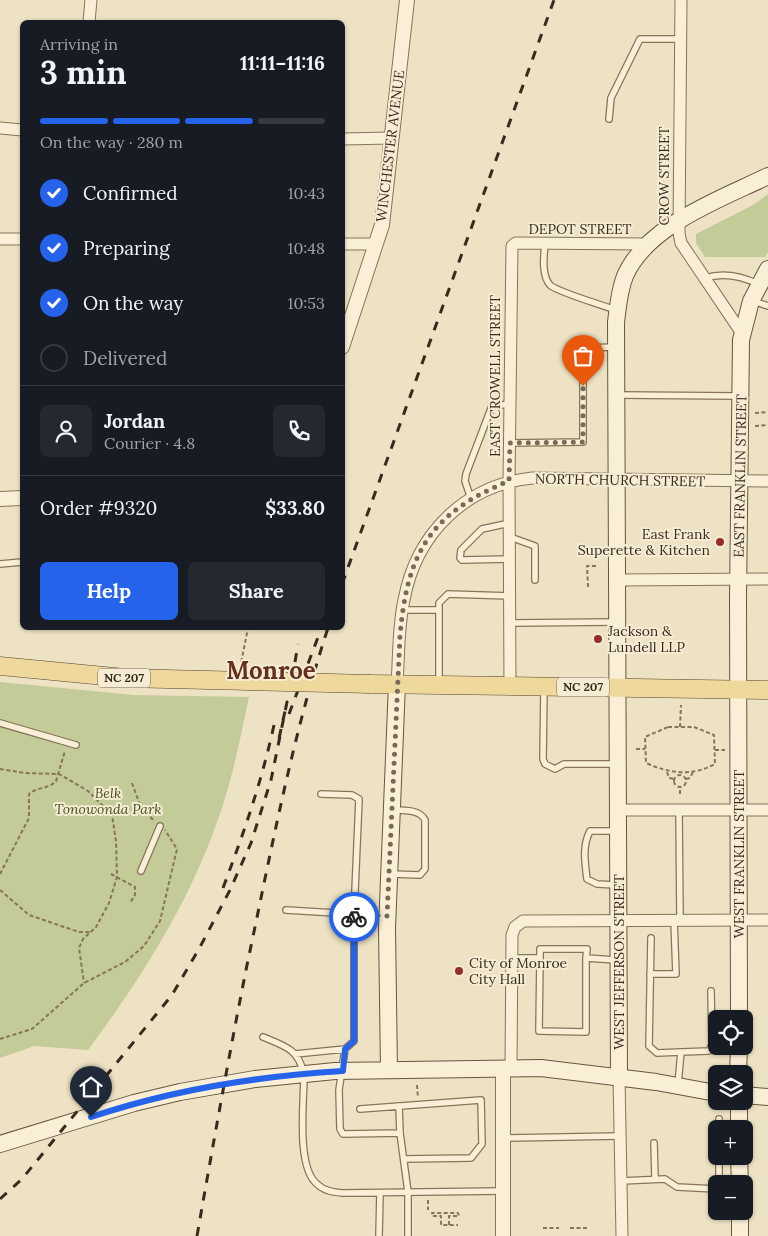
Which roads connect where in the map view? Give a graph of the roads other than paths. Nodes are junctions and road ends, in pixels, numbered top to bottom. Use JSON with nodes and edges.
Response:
{"nodes":[{"id":1,"x":91,"y":0,"type":"edge"},
{"id":2,"x":407,"y":0,"type":"edge"},
{"id":3,"x":681,"y":0,"type":"edge"},
{"id":4,"x":88,"y":20,"type":"edge"},
{"id":5,"x":680,"y":39,"type":"junction"},
{"id":6,"x":609,"y":119,"type":"dead end"},
{"id":7,"x":0,"y":128,"type":"edge"},
{"id":8,"x":20,"y":130,"type":"edge"},
{"id":9,"x":392,"y":138,"type":"junction"},
{"id":10,"x":345,"y":139,"type":"edge"},
{"id":11,"x":768,"y":176,"type":"edge"},
{"id":12,"x":678,"y":222,"type":"junction"},
{"id":13,"x":0,"y":239,"type":"edge"},
{"id":14,"x":20,"y":239,"type":"edge"},
{"id":15,"x":545,"y":243,"type":"junction"},
{"id":16,"x":345,"y":244,"type":"edge"},
{"id":17,"x":374,"y":244,"type":"junction"},
{"id":18,"x":648,"y":244,"type":"junction"},
{"id":19,"x":512,"y":246,"type":"joint"},
{"id":20,"x":768,"y":269,"type":"edge"},
{"id":21,"x":705,"y":278,"type":"junction"},
{"id":22,"x":760,"y":285,"type":"junction"},
{"id":23,"x":752,"y":300,"type":"junction"},
{"id":24,"x":768,"y":306,"type":"edge"},
{"id":25,"x":617,"y":311,"type":"junction"},
{"id":26,"x":741,"y":332,"type":"junction"},
{"id":27,"x":345,"y":335,"type":"edge"},
{"id":28,"x":617,"y":347,"type":"junction"},
{"id":29,"x":617,"y":395,"type":"junction"},
{"id":30,"x":740,"y":396,"type":"junction"},
{"id":31,"x":510,"y":404,"type":"junction"},
{"id":32,"x":510,"y":443,"type":"junction"},
{"id":33,"x":618,"y":479,"type":"junction"},
{"id":34,"x":509,"y":481,"type":"junction"},
{"id":35,"x":740,"y":481,"type":"junction"},
{"id":36,"x":768,"y":481,"type":"edge"},
{"id":37,"x":20,"y":498,"type":"edge"},
{"id":38,"x":0,"y":499,"type":"edge"},
{"id":39,"x":471,"y":499,"type":"junction"},
{"id":40,"x":510,"y":523,"type":"junction"},
{"id":41,"x":510,"y":537,"type":"junction"},
{"id":42,"x":510,"y":559,"type":"junction"},
{"id":43,"x":20,"y":562,"type":"edge"},
{"id":44,"x":0,"y":564,"type":"edge"},
{"id":45,"x":535,"y":580,"type":"dead end"},
{"id":46,"x":618,"y":580,"type":"junction"},
{"id":47,"x":738,"y":580,"type":"junction"},
{"id":48,"x":768,"y":580,"type":"edge"},
{"id":49,"x":511,"y":596,"type":"junction"},
{"id":50,"x":402,"y":610,"type":"junction"},
{"id":51,"x":439,"y":610,"type":"junction"},
{"id":52,"x":619,"y":622,"type":"junction"},
{"id":53,"x":510,"y":623,"type":"junction"},
{"id":54,"x":0,"y":666,"type":"edge"},
{"id":55,"x":397,"y":684,"type":"junction"},
{"id":56,"x":440,"y":685,"type":"junction"},
{"id":57,"x":510,"y":686,"type":"junction"},
{"id":58,"x":544,"y":686,"type":"junction"},
{"id":59,"x":619,"y":688,"type":"junction"},
{"id":60,"x":739,"y":689,"type":"junction"},
{"id":61,"x":768,"y":690,"type":"edge"},
{"id":62,"x":0,"y":723,"type":"edge"},
{"id":63,"x":76,"y":745,"type":"dead end"},
{"id":64,"x":619,"y":764,"type":"junction"},
{"id":65,"x":322,"y":794,"type":"dead end"},
{"id":66,"x":392,"y":810,"type":"junction"},
{"id":67,"x":618,"y":810,"type":"junction"},
{"id":68,"x":679,"y":810,"type":"junction"},
{"id":69,"x":739,"y":810,"type":"junction"},
{"id":70,"x":768,"y":810,"type":"edge"},
{"id":71,"x":160,"y":826,"type":"road end"},
{"id":72,"x":618,"y":831,"type":"junction"},
{"id":73,"x":141,"y":872,"type":"dead end"},
{"id":74,"x":389,"y":874,"type":"junction"},
{"id":75,"x":618,"y":885,"type":"junction"},
{"id":76,"x":286,"y":910,"type":"dead end"},
{"id":77,"x":354,"y":914,"type":"junction"},
{"id":78,"x":387,"y":916,"type":"junction"},
{"id":79,"x":677,"y":920,"type":"junction"},
{"id":80,"x":739,"y":920,"type":"junction"},
{"id":81,"x":768,"y":920,"type":"edge"},
{"id":82,"x":618,"y":921,"type":"junction"},
{"id":83,"x":651,"y":938,"type":"dead end"},
{"id":84,"x":512,"y":958,"type":"junction"},
{"id":85,"x":540,"y":958,"type":"junction"},
{"id":86,"x":586,"y":958,"type":"junction"},
{"id":87,"x":618,"y":960,"type":"junction"},
{"id":88,"x":650,"y":974,"type":"junction"},
{"id":89,"x":711,"y":991,"type":"dead end"},
{"id":90,"x":738,"y":1010,"type":"edge"},
{"id":91,"x":263,"y":1037,"type":"dead end"},
{"id":92,"x":345,"y":1049,"type":"junction"},
{"id":93,"x":681,"y":1052,"type":"junction"},
{"id":94,"x":296,"y":1054,"type":"junction"},
{"id":95,"x":507,"y":1068,"type":"junction"},
{"id":96,"x":389,"y":1070,"type":"junction"},
{"id":97,"x":343,"y":1071,"type":"junction"},
{"id":98,"x":304,"y":1075,"type":"junction"},
{"id":99,"x":619,"y":1077,"type":"junction"},
{"id":100,"x":678,"y":1086,"type":"junction"},
{"id":101,"x":708,"y":1092,"type":"edge"},
{"id":102,"x":753,"y":1096,"type":"edge"},
{"id":103,"x":768,"y":1097,"type":"edge"},
{"id":104,"x":399,"y":1106,"type":"junction"},
{"id":105,"x":360,"y":1109,"type":"dead end"},
{"id":106,"x":400,"y":1133,"type":"junction"},
{"id":107,"x":620,"y":1136,"type":"junction"},
{"id":108,"x":503,"y":1138,"type":"junction"},
{"id":109,"x":654,"y":1143,"type":"dead end"},
{"id":110,"x":0,"y":1144,"type":"edge"},
{"id":111,"x":404,"y":1159,"type":"junction"},
{"id":112,"x":655,"y":1179,"type":"junction"},
{"id":113,"x":621,"y":1181,"type":"junction"},
{"id":114,"x":708,"y":1188,"type":"edge"},
{"id":115,"x":503,"y":1191,"type":"junction"},
{"id":116,"x":408,"y":1192,"type":"junction"},
{"id":117,"x":380,"y":1193,"type":"junction"},
{"id":118,"x":740,"y":1220,"type":"edge"},
{"id":119,"x":379,"y":1236,"type":"edge"},
{"id":120,"x":408,"y":1236,"type":"edge"},
{"id":121,"x":503,"y":1236,"type":"edge"},
{"id":122,"x":622,"y":1236,"type":"edge"},
{"id":123,"x":740,"y":1236,"type":"edge"}],
"edges":[{"from":1,"to":4,"type":"street"},
{"from":2,"to":9,"type":"street","name":"WINCHESTER AVENUE"},
{"from":3,"to":5,"type":"street","name":"CROW STREET"},
{"from":5,"to":6,"type":"lane"},
{"from":5,"to":12,"type":"street","name":"CROW STREET"},
{"from":7,"to":8,"type":"street"},
{"from":9,"to":10,"type":"street"},
{"from":9,"to":17,"type":"street","name":"WINCHESTER AVENUE"},
{"from":11,"to":12,"type":"main road","name":"WEST JEFFERSON STREET"},
{"from":12,"to":18,"type":"main road","name":"WEST JEFFERSON STREET"},
{"from":12,"to":21,"type":"street","name":"CROW STREET"},
{"from":13,"to":14,"type":"street"},
{"from":15,"to":18,"type":"street","name":"DEPOT STREET"},
{"from":15,"to":19,"type":"street","name":"DEPOT STREET"},
{"from":15,"to":25,"type":"lane"},
{"from":16,"to":17,"type":"street"},
{"from":17,"to":27,"type":"street","name":"WINCHESTER AVENUE"},
{"from":18,"to":25,"type":"main road","name":"WEST JEFFERSON STREET"},
{"from":19,"to":31,"type":"street","name":"EAST CROWELL STREET"},
{"from":20,"to":22,"type":"main road","name":"EAST FRANKLIN STREET"},
{"from":21,"to":22,"type":"lane"},
{"from":21,"to":26,"type":"street","name":"CROW STREET"},
{"from":22,"to":23,"type":"main road","name":"EAST FRANKLIN STREET"},
{"from":23,"to":24,"type":"lane"},
{"from":23,"to":26,"type":"main road","name":"EAST FRANKLIN STREET"},
{"from":25,"to":28,"type":"main road","name":"WEST JEFFERSON STREET"},
{"from":26,"to":30,"type":"main road","name":"EAST FRANKLIN STREET"},
{"from":28,"to":29,"type":"main road","name":"WEST JEFFERSON STREET"},
{"from":28,"to":32,"type":"lane"},
{"from":29,"to":30,"type":"lane"},
{"from":29,"to":33,"type":"main road","name":"WEST JEFFERSON STREET"},
{"from":30,"to":35,"type":"main road","name":"EAST FRANKLIN STREET"},
{"from":31,"to":32,"type":"street","name":"EAST CROWELL STREET"},
{"from":31,"to":39,"type":"lane"},
{"from":32,"to":34,"type":"street","name":"EAST CROWELL STREET"},
{"from":33,"to":34,"type":"street","name":"NORTH CHURCH STREET"},
{"from":33,"to":35,"type":"street","name":"NORTH CHURCH STREET"},
{"from":33,"to":46,"type":"main road","name":"WEST JEFFERSON STREET"},
{"from":34,"to":39,"type":"street","name":"NORTH CHURCH STREET"},
{"from":34,"to":40,"type":"street","name":"EAST CROWELL STREET"},
{"from":35,"to":36,"type":"street","name":"NORTH CHURCH STREET"},
{"from":35,"to":47,"type":"main road","name":"EAST FRANKLIN STREET"},
{"from":37,"to":38,"type":"street"},
{"from":39,"to":50,"type":"street","name":"NORTH CHURCH STREET"},
{"from":40,"to":41,"type":"street","name":"EAST CROWELL STREET"},
{"from":40,"to":42,"type":"lane"},
{"from":41,"to":42,"type":"street","name":"EAST CROWELL STREET"},
{"from":41,"to":45,"type":"lane"},
{"from":42,"to":49,"type":"street","name":"EAST CROWELL STREET"},
{"from":43,"to":44,"type":"lane"},
{"from":46,"to":47,"type":"street"},
{"from":46,"to":52,"type":"main road","name":"WEST JEFFERSON STREET"},
{"from":47,"to":48,"type":"street"},
{"from":47,"to":60,"type":"main road","name":"EAST FRANKLIN STREET"},
{"from":49,"to":51,"type":"lane"},
{"from":49,"to":53,"type":"street","name":"EAST CROWELL STREET"},
{"from":50,"to":51,"type":"lane"},
{"from":50,"to":55,"type":"street","name":"NORTH CHURCH STREET"},
{"from":51,"to":56,"type":"lane"},
{"from":52,"to":53,"type":"lane"},
{"from":52,"to":59,"type":"main road","name":"WEST JEFFERSON STREET"},
{"from":53,"to":57,"type":"street","name":"EAST CROWELL STREET"},
{"from":54,"to":55,"type":"main road","number":"NC 207","bridge":true},
{"from":55,"to":56,"type":"main road","number":"NC 207"},
{"from":55,"to":66,"type":"main road","name":"NORTH CHURCH STREET"},
{"from":56,"to":57,"type":"main road","number":"NC 207"},
{"from":57,"to":58,"type":"main road","number":"NC 207"},
{"from":58,"to":59,"type":"main road","number":"NC 207"},
{"from":58,"to":64,"type":"lane"},
{"from":59,"to":60,"type":"main road","number":"NC 207"},
{"from":59,"to":64,"type":"main road","name":"WEST JEFFERSON STREET"},
{"from":60,"to":61,"type":"main road","number":"NC 207"},
{"from":60,"to":69,"type":"main road","name":"WEST FRANKLIN STREET"},
{"from":62,"to":63,"type":"lane"},
{"from":64,"to":67,"type":"main road","name":"WEST JEFFERSON STREET"},
{"from":65,"to":77,"type":"lane"},
{"from":66,"to":74,"type":"main road","name":"NORTH CHURCH STREET"},
{"from":66,"to":74,"type":"lane"},
{"from":67,"to":68,"type":"street"},
{"from":67,"to":72,"type":"main road","name":"WEST JEFFERSON STREET"},
{"from":68,"to":69,"type":"street"},
{"from":68,"to":79,"type":"lane"},
{"from":69,"to":70,"type":"street"},
{"from":69,"to":80,"type":"main road","name":"WEST FRANKLIN STREET"},
{"from":71,"to":73,"type":"lane"},
{"from":72,"to":75,"type":"main road","name":"WEST JEFFERSON STREET"},
{"from":72,"to":75,"type":"lane"},
{"from":74,"to":78,"type":"main road","name":"NORTH CHURCH STREET"},
{"from":75,"to":82,"type":"main road","name":"WEST JEFFERSON STREET"},
{"from":76,"to":77,"type":"lane"},
{"from":77,"to":78,"type":"lane"},
{"from":77,"to":92,"type":"lane"},
{"from":78,"to":96,"type":"main road","name":"NORTH CHURCH STREET"},
{"from":79,"to":80,"type":"street"},
{"from":79,"to":82,"type":"street"},
{"from":79,"to":88,"type":"lane"},
{"from":80,"to":81,"type":"street"},
{"from":80,"to":90,"type":"main road","name":"WEST FRANKLIN STREET"},
{"from":82,"to":84,"type":"street"},
{"from":82,"to":87,"type":"main road","name":"WEST JEFFERSON STREET"},
{"from":83,"to":88,"type":"lane"},
{"from":84,"to":85,"type":"lane"},
{"from":84,"to":95,"type":"street"},
{"from":85,"to":86,"type":"lane"},
{"from":85,"to":86,"type":"lane"},
{"from":86,"to":87,"type":"lane"},
{"from":87,"to":99,"type":"main road","name":"WEST JEFFERSON STREET"},
{"from":88,"to":93,"type":"lane"},
{"from":89,"to":93,"type":"lane"},
{"from":91,"to":94,"type":"lane"},
{"from":92,"to":94,"type":"lane"},
{"from":92,"to":97,"type":"lane"},
{"from":93,"to":100,"type":"lane"},
{"from":94,"to":98,"type":"lane"},
{"from":95,"to":96,"type":"main road"},
{"from":95,"to":99,"type":"main road"},
{"from":95,"to":108,"type":"street"},
{"from":96,"to":97,"type":"main road"},
{"from":97,"to":98,"type":"main road"},
{"from":97,"to":106,"type":"lane"},
{"from":98,"to":110,"type":"main road"},
{"from":98,"to":117,"type":"lane"},
{"from":99,"to":100,"type":"main road"},
{"from":99,"to":107,"type":"street","name":"WEST JEFFERSON STREET"},
{"from":100,"to":101,"type":"main road"},
{"from":102,"to":103,"type":"main road"},
{"from":104,"to":105,"type":"lane"},
{"from":104,"to":106,"type":"lane"},
{"from":104,"to":111,"type":"lane"},
{"from":106,"to":111,"type":"lane"},
{"from":107,"to":108,"type":"lane"},
{"from":107,"to":113,"type":"street","name":"WEST JEFFERSON STREET"},
{"from":108,"to":115,"type":"street"},
{"from":109,"to":112,"type":"lane"},
{"from":111,"to":116,"type":"lane"},
{"from":112,"to":113,"type":"lane"},
{"from":112,"to":114,"type":"lane"},
{"from":113,"to":122,"type":"street","name":"WEST JEFFERSON STREET"},
{"from":115,"to":116,"type":"lane"},
{"from":115,"to":121,"type":"street"},
{"from":116,"to":117,"type":"lane"},
{"from":116,"to":120,"type":"lane"},
{"from":117,"to":119,"type":"lane"},
{"from":118,"to":123,"type":"main road"}]}
